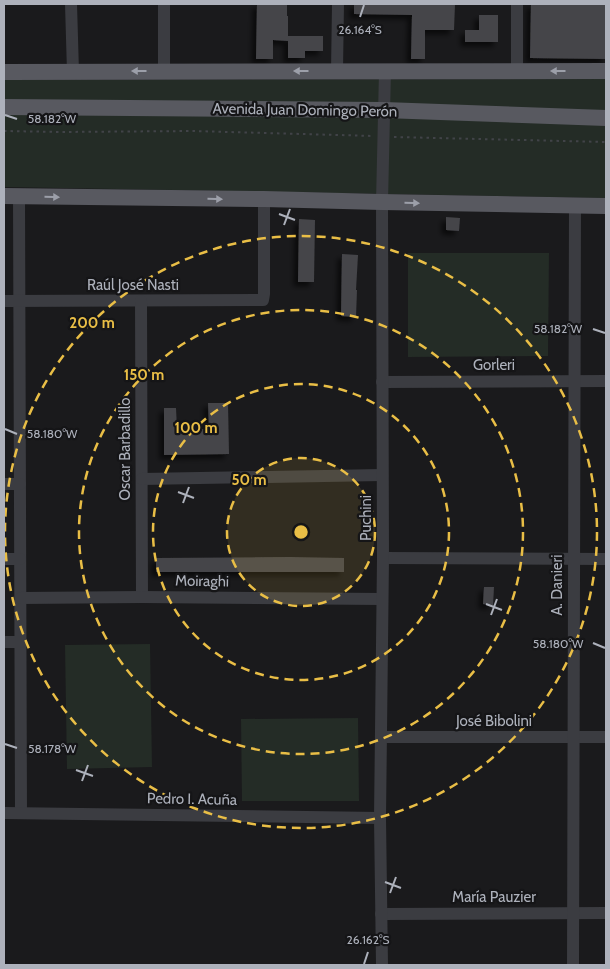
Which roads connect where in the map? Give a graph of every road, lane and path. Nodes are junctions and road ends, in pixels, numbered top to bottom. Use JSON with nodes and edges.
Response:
{"nodes":[{"id":1,"x":71,"y":4,"type":"edge"},
{"id":2,"x":164,"y":4,"type":"edge"},
{"id":3,"x":338,"y":4,"type":"edge"},
{"id":4,"x":517,"y":4,"type":"edge"},
{"id":5,"x":164,"y":71,"type":"junction"},
{"id":6,"x":338,"y":71,"type":"junction"},
{"id":7,"x":385,"y":71,"type":"junction"},
{"id":8,"x":517,"y":71,"type":"junction"},
{"id":9,"x":606,"y":71,"type":"edge"},
{"id":10,"x":4,"y":72,"type":"edge"},
{"id":11,"x":73,"y":72,"type":"junction"},
{"id":12,"x":4,"y":107,"type":"edge"},
{"id":13,"x":384,"y":110,"type":"junction"},
{"id":14,"x":606,"y":118,"type":"edge"},
{"id":15,"x":4,"y":131,"type":"edge"},
{"id":16,"x":384,"y":136,"type":"junction"},
{"id":17,"x":606,"y":142,"type":"edge"},
{"id":18,"x":12,"y":196,"type":"edge"},
{"id":19,"x":264,"y":199,"type":"junction"},
{"id":20,"x":382,"y":202,"type":"junction"},
{"id":21,"x":575,"y":206,"type":"junction"},
{"id":22,"x":606,"y":206,"type":"edge"},
{"id":23,"x":4,"y":301,"type":"edge"},
{"id":24,"x":20,"y":301,"type":"junction"},
{"id":25,"x":141,"y":301,"type":"junction"},
{"id":26,"x":574,"y":381,"type":"junction"},
{"id":27,"x":606,"y":381,"type":"edge"},
{"id":28,"x":382,"y":382,"type":"junction"},
{"id":29,"x":382,"y":475,"type":"junction"},
{"id":30,"x":142,"y":479,"type":"junction"},
{"id":31,"x":4,"y":484,"type":"edge"},
{"id":32,"x":20,"y":484,"type":"junction"},
{"id":33,"x":383,"y":558,"type":"junction"},
{"id":34,"x":4,"y":559,"type":"edge"},
{"id":35,"x":20,"y":559,"type":"junction"},
{"id":36,"x":574,"y":559,"type":"junction"},
{"id":37,"x":606,"y":559,"type":"edge"},
{"id":38,"x":142,"y":597,"type":"junction"},
{"id":39,"x":21,"y":598,"type":"junction"},
{"id":40,"x":382,"y":599,"type":"junction"},
{"id":41,"x":4,"y":642,"type":"edge"},
{"id":42,"x":20,"y":642,"type":"junction"},
{"id":43,"x":382,"y":736,"type":"junction"},
{"id":44,"x":573,"y":737,"type":"junction"},
{"id":45,"x":606,"y":737,"type":"edge"},
{"id":46,"x":4,"y":813,"type":"edge"},
{"id":47,"x":21,"y":813,"type":"junction"},
{"id":48,"x":380,"y":818,"type":"junction"},
{"id":49,"x":572,"y":913,"type":"junction"},
{"id":50,"x":606,"y":913,"type":"edge"},
{"id":51,"x":382,"y":914,"type":"junction"},
{"id":52,"x":573,"y":964,"type":"dead end"},
{"id":53,"x":382,"y":965,"type":"edge"}],
"edges":[{"from":1,"to":11,"type":"street"},
{"from":2,"to":5,"type":"street"},
{"from":3,"to":6,"type":"street"},
{"from":4,"to":8,"type":"street"},
{"from":6,"to":5,"type":"main road","one_way":true},
{"from":5,"to":11,"type":"main road","one_way":true},
{"from":6,"to":7,"type":"main road"},
{"from":7,"to":8,"type":"main road"},
{"from":7,"to":13,"type":"street","name":"Puchini"},
{"from":9,"to":8,"type":"main road","one_way":true},
{"from":10,"to":11,"type":"main road"},
{"from":12,"to":13,"type":"main road","name":"Avenida Juan Domingo Perón"},
{"from":13,"to":14,"type":"main road","name":"Avenida Juan Domingo Perón"},
{"from":13,"to":16,"type":"street","name":"Puchini"},
{"from":15,"to":16,"type":"path"},
{"from":16,"to":17,"type":"path"},
{"from":16,"to":20,"type":"street","name":"Puchini"},
{"from":18,"to":19,"type":"main road","one_way":true},
{"from":18,"to":24,"type":"street"},
{"from":19,"to":20,"type":"main road"},
{"from":19,"to":25,"type":"street","name":"Raúl José Nasti"},
{"from":20,"to":21,"type":"main road","one_way":true},
{"from":20,"to":28,"type":"street","name":"Puchini"},
{"from":21,"to":22,"type":"main road"},
{"from":21,"to":26,"type":"street","name":"A. Danieri"},
{"from":23,"to":24,"type":"street","name":"Raúl José Nasti"},
{"from":24,"to":25,"type":"street","name":"Raúl José Nasti"},
{"from":24,"to":32,"type":"street"},
{"from":25,"to":30,"type":"street","name":"Oscar Barbadillo"},
{"from":26,"to":27,"type":"street","name":"Gorleri"},
{"from":26,"to":28,"type":"street","name":"Gorleri"},
{"from":26,"to":36,"type":"street","name":"A. Danieri"},
{"from":28,"to":29,"type":"street","name":"Puchini"},
{"from":29,"to":30,"type":"street"},
{"from":29,"to":33,"type":"street","name":"Puchini"},
{"from":30,"to":38,"type":"street","name":"Oscar Barbadillo"},
{"from":31,"to":32,"type":"street"},
{"from":32,"to":35,"type":"street"},
{"from":33,"to":36,"type":"street"},
{"from":33,"to":40,"type":"street","name":"Puchini"},
{"from":34,"to":35,"type":"street"},
{"from":35,"to":39,"type":"street"},
{"from":36,"to":37,"type":"street"},
{"from":36,"to":44,"type":"street","name":"A. Danieri"},
{"from":38,"to":39,"type":"street","name":"Moiraghi"},
{"from":38,"to":40,"type":"street","name":"Moiraghi"},
{"from":39,"to":42,"type":"street"},
{"from":40,"to":43,"type":"street","name":"Puchini"},
{"from":41,"to":42,"type":"street"},
{"from":42,"to":47,"type":"street"},
{"from":43,"to":44,"type":"street","name":"José Bibolini"},
{"from":43,"to":48,"type":"street","name":"Puchini"},
{"from":44,"to":45,"type":"street","name":"José Bibolini"},
{"from":44,"to":49,"type":"street","name":"A. Danieri"},
{"from":46,"to":47,"type":"street","name":"Pedro I. Acuña"},
{"from":47,"to":48,"type":"street","name":"Pedro I. Acuña"},
{"from":48,"to":51,"type":"street","name":"Puchini"},
{"from":49,"to":50,"type":"street","name":"María Pauzier"},
{"from":49,"to":51,"type":"street","name":"María Pauzier"},
{"from":49,"to":52,"type":"street","name":"A. Danieri"},
{"from":51,"to":53,"type":"street","name":"Puchini"}]}
